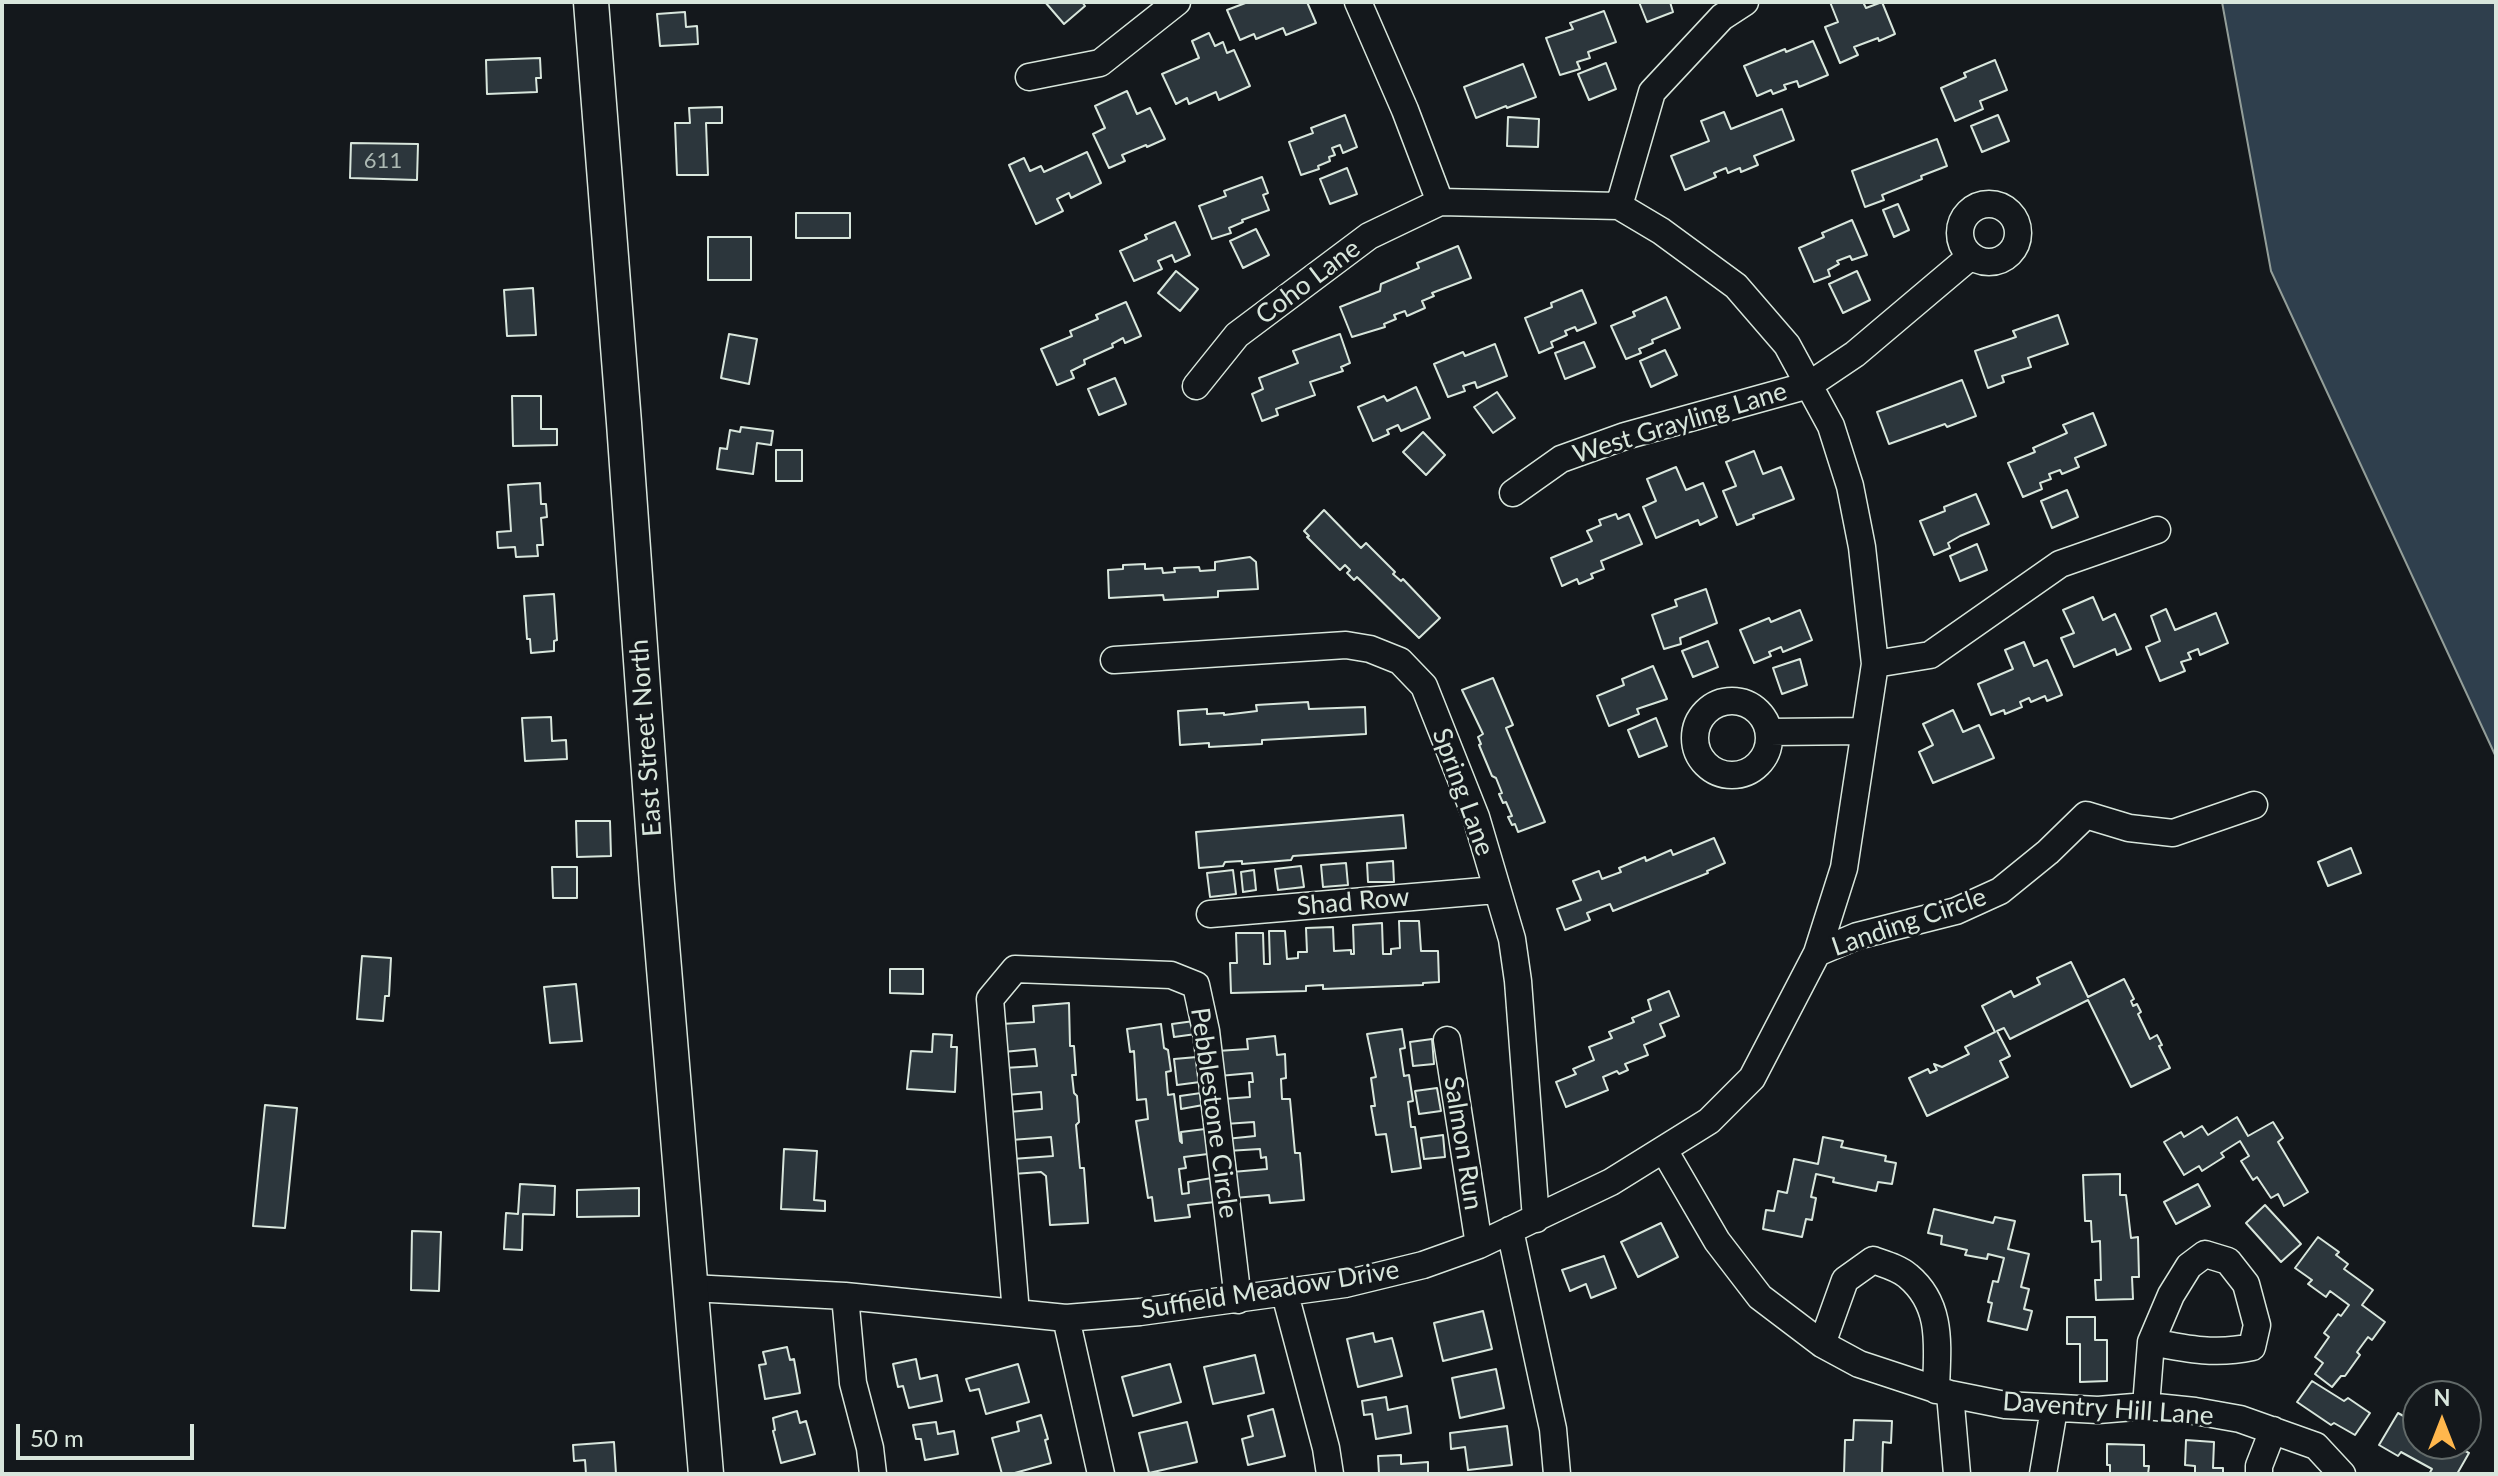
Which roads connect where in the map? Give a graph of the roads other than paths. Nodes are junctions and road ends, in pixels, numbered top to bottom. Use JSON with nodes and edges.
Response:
{"nodes":[{"id":1,"x":591,"y":2,"type":"edge"},
{"id":2,"x":1177,"y":2,"type":"edge"},
{"id":3,"x":1358,"y":2,"type":"edge"},
{"id":4,"x":1745,"y":2,"type":"edge"},
{"id":5,"x":1029,"y":77,"type":"dead end"},
{"id":6,"x":1440,"y":202,"type":"junction"},
{"id":7,"x":1619,"y":206,"type":"junction"},
{"id":8,"x":1971,"y":256,"type":"dead end"},
{"id":9,"x":1809,"y":385,"type":"junction"},
{"id":10,"x":1196,"y":386,"type":"dead end"},
{"id":11,"x":1513,"y":493,"type":"dead end"},
{"id":12,"x":2157,"y":530,"type":"dead end"},
{"id":13,"x":1114,"y":660,"type":"dead end"},
{"id":14,"x":1875,"y":664,"type":"junction"},
{"id":15,"x":1864,"y":731,"type":"junction"},
{"id":16,"x":1770,"y":732,"type":"dead end"},
{"id":17,"x":2254,"y":805,"type":"dead end"},
{"id":18,"x":1496,"y":890,"type":"junction"},
{"id":19,"x":1210,"y":914,"type":"dead end"},
{"id":20,"x":1817,"y":953,"type":"junction"},
{"id":21,"x":1447,"y":1040,"type":"dead end"},
{"id":22,"x":1664,"y":1150,"type":"junction"},
{"id":23,"x":1536,"y":1219,"type":"junction"},
{"id":24,"x":1510,"y":1230,"type":"junction"},
{"id":25,"x":1479,"y":1245,"type":"junction"},
{"id":26,"x":691,"y":1288,"type":"junction"},
{"id":27,"x":1285,"y":1294,"type":"junction"},
{"id":28,"x":845,"y":1296,"type":"junction"},
{"id":29,"x":1238,"y":1300,"type":"junction"},
{"id":30,"x":1016,"y":1313,"type":"junction"},
{"id":31,"x":1066,"y":1318,"type":"junction"},
{"id":32,"x":2151,"y":1342,"type":"dead end"},
{"id":33,"x":1822,"y":1344,"type":"junction"},
{"id":34,"x":1943,"y":1392,"type":"junction"},
{"id":35,"x":2146,"y":1406,"type":"junction"},
{"id":36,"x":2054,"y":1409,"type":"junction"},
{"id":37,"x":2273,"y":1430,"type":"junction"},
{"id":38,"x":706,"y":1474,"type":"edge"},
{"id":39,"x":873,"y":1474,"type":"edge"},
{"id":40,"x":1101,"y":1474,"type":"edge"},
{"id":41,"x":1330,"y":1474,"type":"edge"},
{"id":42,"x":1557,"y":1474,"type":"edge"},
{"id":43,"x":1957,"y":1474,"type":"edge"},
{"id":44,"x":2043,"y":1474,"type":"edge"},
{"id":45,"x":2259,"y":1474,"type":"edge"},
{"id":46,"x":2342,"y":1474,"type":"edge"}],
"edges":[{"from":1,"to":26,"type":"main road","name":"East Street North"},
{"from":2,"to":5,"type":"street"},
{"from":3,"to":6,"type":"street"},
{"from":4,"to":7,"type":"street"},
{"from":6,"to":7,"type":"street"},
{"from":6,"to":10,"type":"street","name":"Coho Lane"},
{"from":7,"to":9,"type":"street","name":"Suffield Meadow Drive"},
{"from":8,"to":9,"type":"street","name":"West Grayling Lane"},
{"from":9,"to":11,"type":"street","name":"West Grayling Lane"},
{"from":9,"to":14,"type":"street","name":"Suffield Meadow Drive"},
{"from":12,"to":14,"type":"street"},
{"from":13,"to":18,"type":"street","name":"Spring Lane"},
{"from":14,"to":15,"type":"street","name":"Suffield Meadow Drive"},
{"from":15,"to":16,"type":"street"},
{"from":15,"to":20,"type":"street","name":"Suffield Meadow Drive"},
{"from":17,"to":20,"type":"street","name":"Landing Circle"},
{"from":18,"to":19,"type":"street","name":"Shad Row"},
{"from":18,"to":23,"type":"street","name":"Spring Lane"},
{"from":20,"to":22,"type":"street","name":"Suffield Meadow Drive"},
{"from":21,"to":25,"type":"street","name":"Salmon Run"},
{"from":22,"to":23,"type":"street","name":"Suffield Meadow Drive"},
{"from":22,"to":33,"type":"street","name":"Daventry Hill Lane"},
{"from":23,"to":24,"type":"street","name":"Suffield Meadow Drive"},
{"from":24,"to":25,"type":"street","name":"Suffield Meadow Drive"},
{"from":24,"to":42,"type":"street"},
{"from":25,"to":27,"type":"street","name":"Suffield Meadow Drive"},
{"from":26,"to":28,"type":"street","name":"Suffield Meadow Drive"},
{"from":26,"to":38,"type":"main road","name":"East Street North"},
{"from":27,"to":29,"type":"street","name":"Suffield Meadow Drive"},
{"from":27,"to":41,"type":"street"},
{"from":28,"to":30,"type":"street","name":"Suffield Meadow Drive"},
{"from":28,"to":39,"type":"street"},
{"from":29,"to":30,"type":"street","name":"Pebblestone Circle"},
{"from":29,"to":31,"type":"street","name":"Suffield Meadow Drive"},
{"from":30,"to":31,"type":"street","name":"Suffield Meadow Drive"},
{"from":31,"to":40,"type":"street"},
{"from":32,"to":35,"type":"street"},
{"from":33,"to":34,"type":"street","name":"Daventry Hill Lane"},
{"from":33,"to":34,"type":"street"},
{"from":34,"to":36,"type":"street","name":"Daventry Hill Lane"},
{"from":34,"to":43,"type":"street"},
{"from":35,"to":36,"type":"street","name":"Daventry Hill Lane"},
{"from":35,"to":37,"type":"street","name":"Daventry Hill Lane"},
{"from":36,"to":44,"type":"street"},
{"from":37,"to":45,"type":"street"},
{"from":37,"to":46,"type":"street","name":"Daventry Hill Lane"}]}
